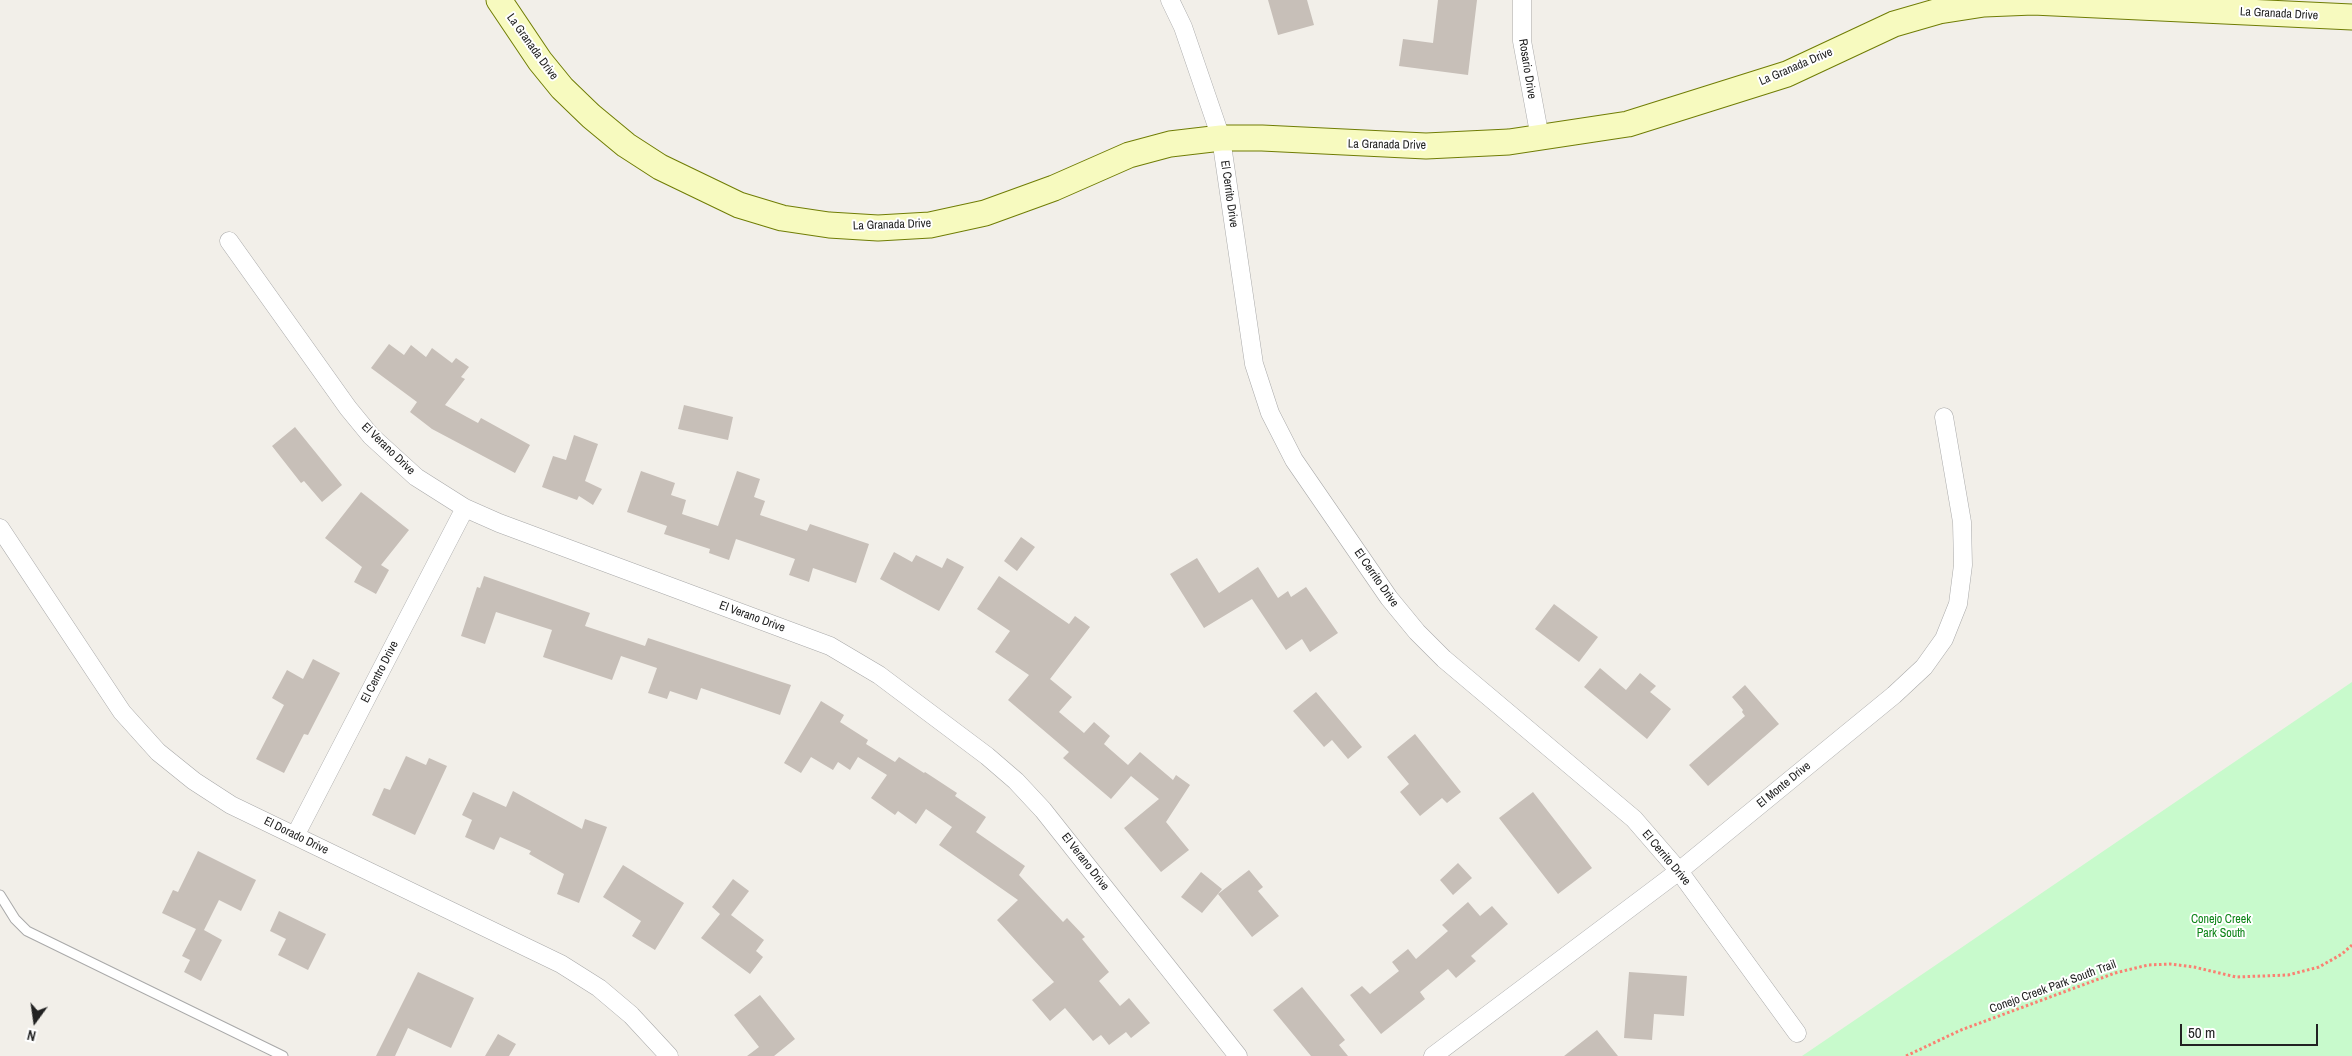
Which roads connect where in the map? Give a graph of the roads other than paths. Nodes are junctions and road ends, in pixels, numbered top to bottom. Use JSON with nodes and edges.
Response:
{"nodes":[{"id":1,"x":499,"y":0,"type":"edge"},
{"id":2,"x":1170,"y":0,"type":"edge"},
{"id":3,"x":1522,"y":0,"type":"edge"},
{"id":4,"x":2352,"y":17,"type":"edge"},
{"id":5,"x":1221,"y":138,"type":"junction"},
{"id":6,"x":1540,"y":138,"type":"junction"},
{"id":7,"x":229,"y":242,"type":"dead end"},
{"id":8,"x":1944,"y":417,"type":"dead end"},
{"id":9,"x":465,"y":508,"type":"junction"},
{"id":10,"x":0,"y":528,"type":"edge"},
{"id":11,"x":295,"y":836,"type":"junction"},
{"id":12,"x":1679,"y":870,"type":"junction"},
{"id":13,"x":0,"y":895,"type":"edge"},
{"id":14,"x":1797,"y":1033,"type":"dead end"},
{"id":15,"x":283,"y":1056,"type":"edge"},
{"id":16,"x":669,"y":1056,"type":"edge"},
{"id":17,"x":1238,"y":1056,"type":"edge"},
{"id":18,"x":1433,"y":1056,"type":"edge"}],
"edges":[{"from":1,"to":5,"type":"street","name":"La Granada Drive"},
{"from":2,"to":5,"type":"street","name":"El Cerrito Drive"},
{"from":3,"to":6,"type":"street","name":"Rosario Drive"},
{"from":4,"to":6,"type":"street","name":"La Granada Drive"},
{"from":5,"to":6,"type":"street","name":"La Granada Drive"},
{"from":5,"to":12,"type":"street","name":"El Cerrito Drive"},
{"from":7,"to":9,"type":"street","name":"El Verano Drive"},
{"from":8,"to":12,"type":"street","name":"El Monte Drive"},
{"from":9,"to":11,"type":"street","name":"El Centro Drive"},
{"from":9,"to":17,"type":"street","name":"El Verano Drive"},
{"from":10,"to":11,"type":"street","name":"El Dorado Drive"},
{"from":11,"to":16,"type":"street","name":"El Dorado Drive"},
{"from":12,"to":14,"type":"street","name":"El Cerrito Drive"},
{"from":12,"to":18,"type":"street","name":"El Monte Drive"},
{"from":13,"to":15,"type":"lane"}]}
